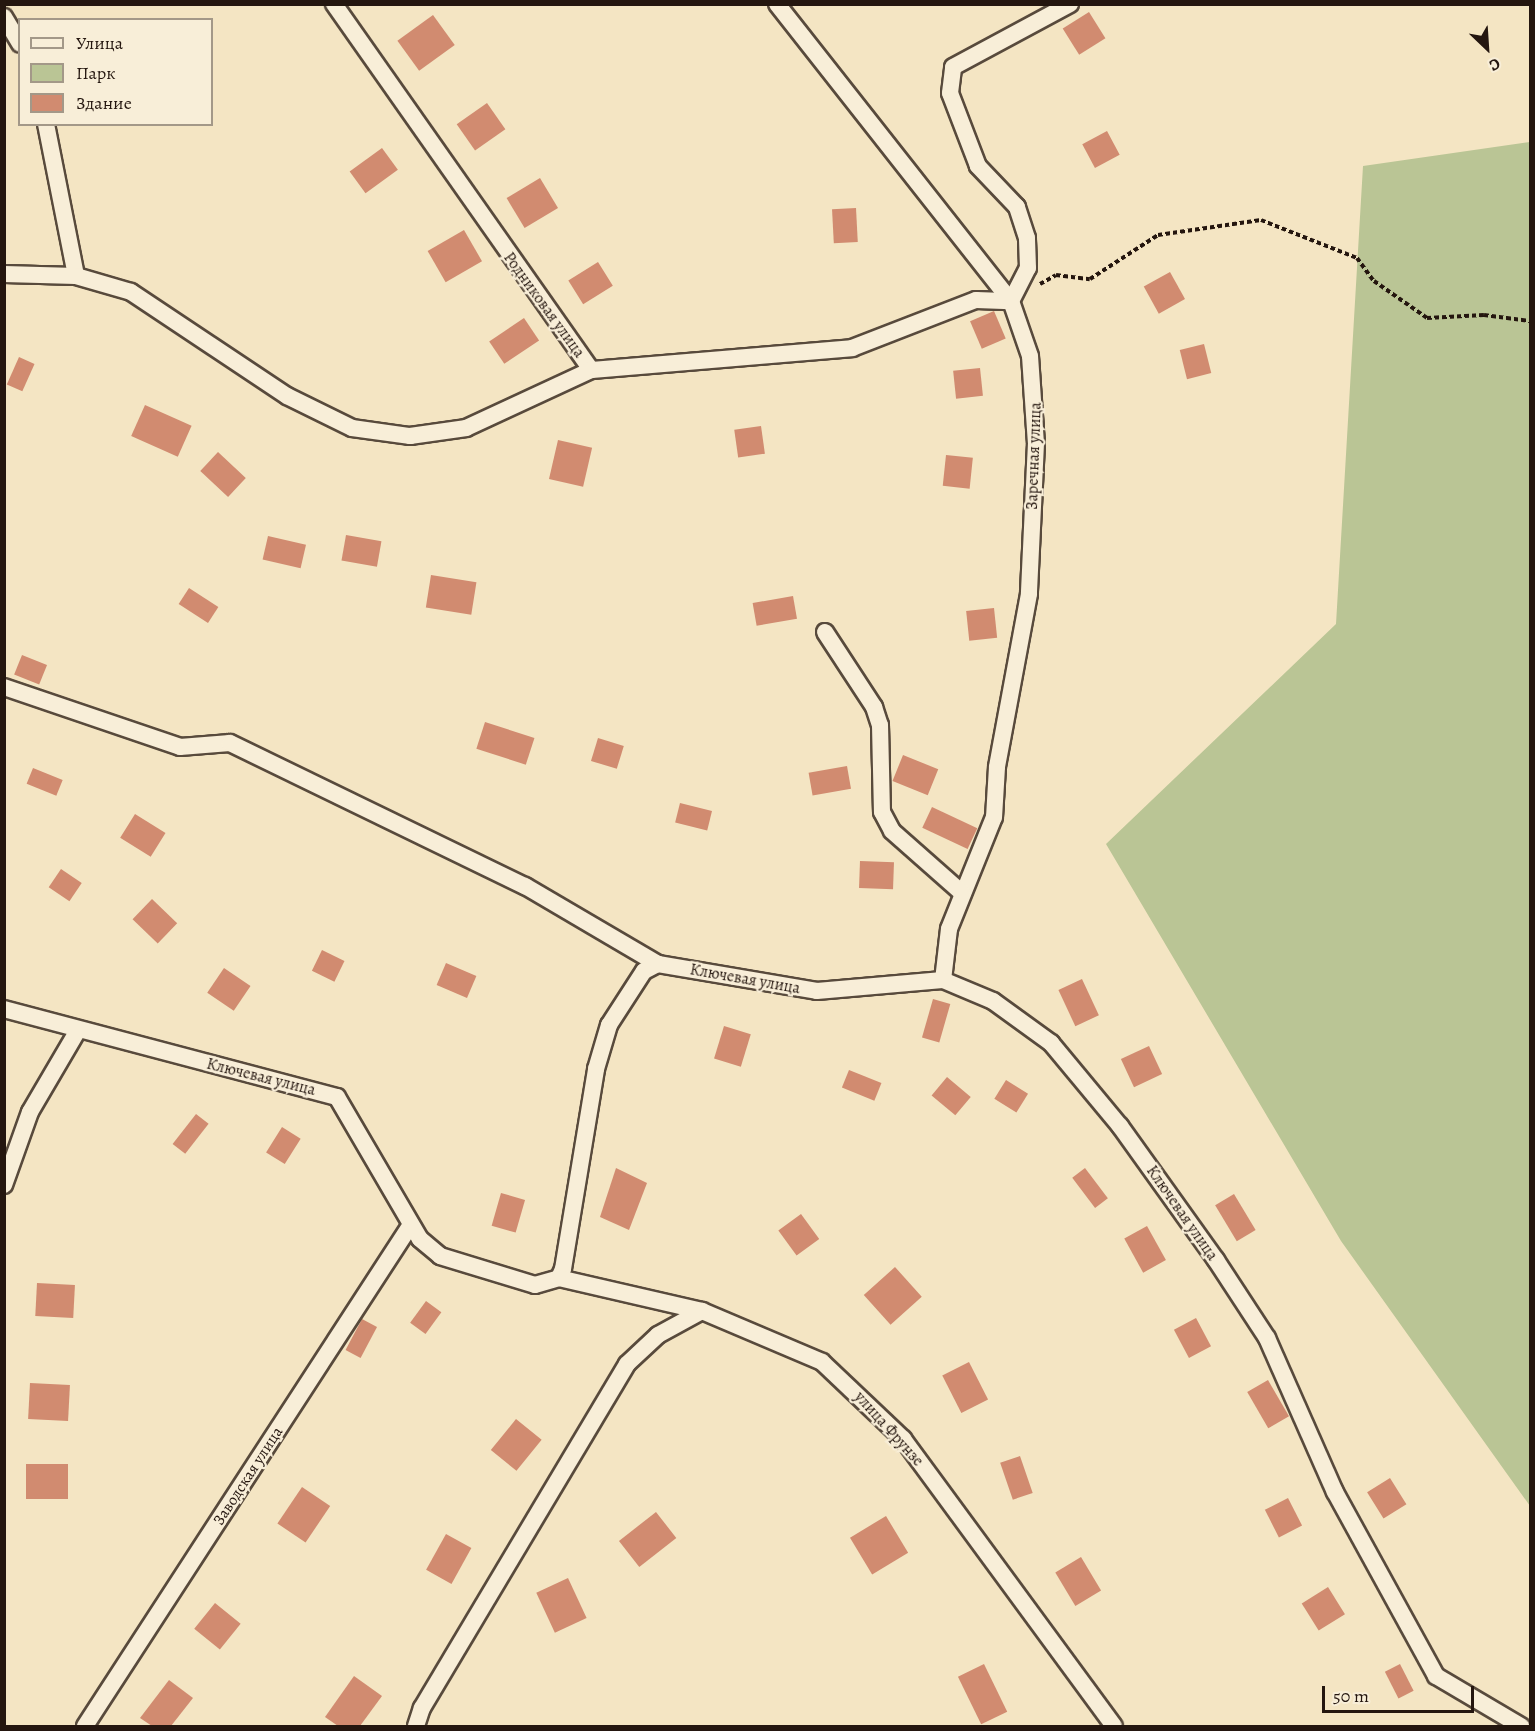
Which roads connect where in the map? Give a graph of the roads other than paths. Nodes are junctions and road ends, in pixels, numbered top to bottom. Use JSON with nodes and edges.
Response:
{"nodes":[{"id":1,"x":334,"y":4,"type":"edge"},
{"id":2,"x":777,"y":4,"type":"edge"},
{"id":3,"x":1070,"y":4,"type":"edge"},
{"id":4,"x":4,"y":18,"type":"edge"},
{"id":5,"x":18,"y":41,"type":"edge"},
{"id":6,"x":46,"y":126,"type":"edge"},
{"id":7,"x":4,"y":274,"type":"edge"},
{"id":8,"x":76,"y":276,"type":"junction"},
{"id":9,"x":1011,"y":301,"type":"junction"},
{"id":10,"x":591,"y":370,"type":"junction"},
{"id":11,"x":825,"y":633,"type":"dead end"},
{"id":12,"x":4,"y":687,"type":"edge"},
{"id":13,"x":962,"y":892,"type":"junction"},
{"id":14,"x":658,"y":964,"type":"junction"},
{"id":15,"x":943,"y":980,"type":"junction"},
{"id":16,"x":4,"y":1009,"type":"edge"},
{"id":17,"x":77,"y":1032,"type":"junction"},
{"id":18,"x":4,"y":1185,"type":"edge"},
{"id":19,"x":410,"y":1226,"type":"junction"},
{"id":20,"x":559,"y":1278,"type":"junction"},
{"id":21,"x":702,"y":1311,"type":"junction"},
{"id":22,"x":85,"y":1726,"type":"edge"},
{"id":23,"x":416,"y":1726,"type":"edge"},
{"id":24,"x":1114,"y":1726,"type":"edge"},
{"id":25,"x":1521,"y":1726,"type":"edge"}],
"edges":[{"from":1,"to":10,"type":"street","name":"Родниковая улица"},
{"from":2,"to":9,"type":"street","name":"Заречная улица"},
{"from":3,"to":9,"type":"street"},
{"from":4,"to":5,"type":"street"},
{"from":6,"to":8,"type":"street"},
{"from":7,"to":8,"type":"street"},
{"from":8,"to":10,"type":"street"},
{"from":9,"to":10,"type":"street","name":"Родниковая улица"},
{"from":9,"to":13,"type":"street","name":"Заречная улица"},
{"from":11,"to":13,"type":"street"},
{"from":12,"to":14,"type":"street","name":"Ключевая улица"},
{"from":13,"to":15,"type":"street","name":"Заречная улица"},
{"from":14,"to":15,"type":"street","name":"Ключевая улица"},
{"from":14,"to":20,"type":"street"},
{"from":15,"to":25,"type":"street","name":"Ключевая улица"},
{"from":16,"to":17,"type":"street","name":"Ключевая улица"},
{"from":17,"to":18,"type":"street"},
{"from":17,"to":19,"type":"street","name":"Ключевая улица"},
{"from":19,"to":20,"type":"street","name":"Ключевая улица"},
{"from":19,"to":22,"type":"street","name":"Заводская улица"},
{"from":20,"to":21,"type":"street","name":"улица Фрунзе"},
{"from":21,"to":23,"type":"street"},
{"from":21,"to":24,"type":"street","name":"улица Фрунзе"}]}
